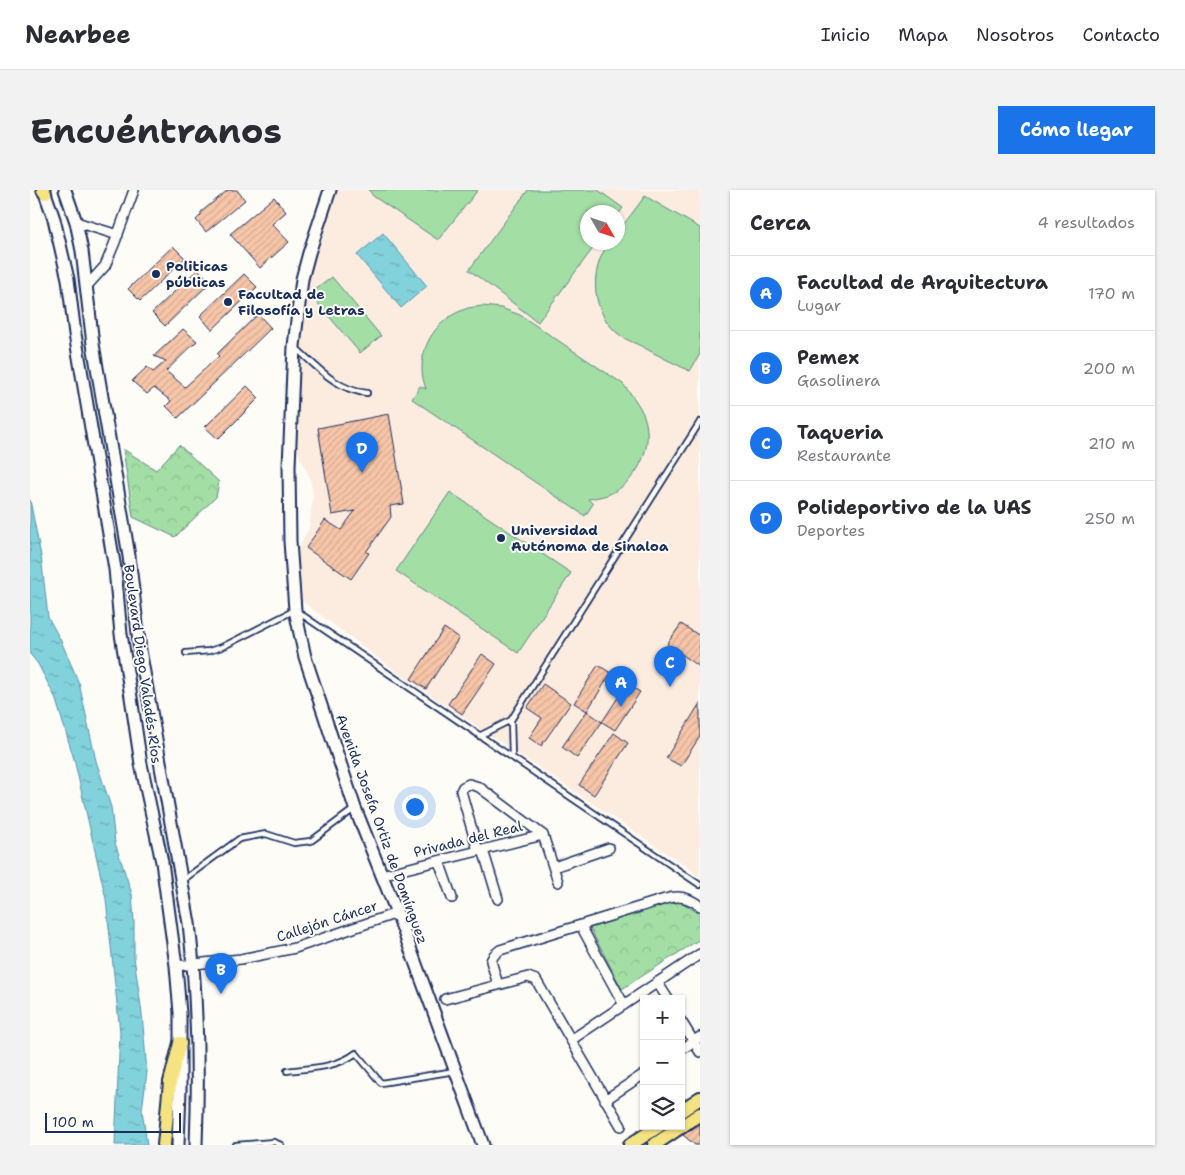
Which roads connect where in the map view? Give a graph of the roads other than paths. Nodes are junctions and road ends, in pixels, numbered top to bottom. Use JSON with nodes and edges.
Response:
{"nodes":[{"id":1,"x":65,"y":190,"type":"edge"},
{"id":2,"x":134,"y":190,"type":"edge"},
{"id":3,"x":330,"y":190,"type":"edge"},
{"id":4,"x":44,"y":191,"type":"edge"},
{"id":5,"x":76,"y":222,"type":"junction"},
{"id":6,"x":118,"y":235,"type":"junction"},
{"id":7,"x":86,"y":287,"type":"junction"},
{"id":8,"x":294,"y":346,"type":"junction"},
{"id":9,"x":367,"y":393,"type":"dead end"},
{"id":10,"x":700,"y":422,"type":"edge"},
{"id":11,"x":295,"y":610,"type":"junction"},
{"id":12,"x":186,"y":653,"type":"dead end"},
{"id":13,"x":511,"y":720,"type":"junction"},
{"id":14,"x":479,"y":736,"type":"junction"},
{"id":15,"x":512,"y":757,"type":"junction"},
{"id":16,"x":355,"y":808,"type":"junction"},
{"id":17,"x":543,"y":834,"type":"junction"},
{"id":18,"x":609,"y":848,"type":"dead end"},
{"id":19,"x":481,"y":851,"type":"junction"},
{"id":20,"x":439,"y":860,"type":"junction"},
{"id":21,"x":554,"y":867,"type":"junction"},
{"id":22,"x":381,"y":875,"type":"junction"},
{"id":23,"x":183,"y":880,"type":"junction"},
{"id":24,"x":558,"y":882,"type":"dead end"},
{"id":25,"x":699,"y":883,"type":"edge"},
{"id":26,"x":452,"y":898,"type":"dead end"},
{"id":27,"x":498,"y":899,"type":"dead end"},
{"id":28,"x":700,"y":906,"type":"edge"},
{"id":29,"x":397,"y":913,"type":"junction"},
{"id":30,"x":581,"y":926,"type":"junction"},
{"id":31,"x":700,"y":954,"type":"edge"},
{"id":32,"x":194,"y":965,"type":"junction"},
{"id":33,"x":176,"y":966,"type":"junction"},
{"id":34,"x":658,"y":982,"type":"junction"},
{"id":35,"x":498,"y":985,"type":"junction"},
{"id":36,"x":666,"y":995,"type":"edge"},
{"id":37,"x":445,"y":999,"type":"dead end"},
{"id":38,"x":624,"y":1004,"type":"junction"},
{"id":39,"x":685,"y":1026,"type":"edge"},
{"id":40,"x":697,"y":1039,"type":"edge"},
{"id":41,"x":571,"y":1040,"type":"junction"},
{"id":42,"x":180,"y":1043,"type":"junction"},
{"id":43,"x":685,"y":1047,"type":"edge"},
{"id":44,"x":700,"y":1052,"type":"edge"},
{"id":45,"x":456,"y":1070,"type":"junction"},
{"id":46,"x":287,"y":1071,"type":"dead end"},
{"id":47,"x":640,"y":1077,"type":"edge"},
{"id":48,"x":700,"y":1098,"type":"edge"},
{"id":49,"x":605,"y":1100,"type":"junction"},
{"id":50,"x":685,"y":1108,"type":"edge"},
{"id":51,"x":700,"y":1114,"type":"edge"},
{"id":52,"x":621,"y":1126,"type":"dead end"},
{"id":53,"x":652,"y":1130,"type":"edge"},
{"id":54,"x":164,"y":1145,"type":"edge"},
{"id":55,"x":178,"y":1145,"type":"edge"},
{"id":56,"x":196,"y":1145,"type":"edge"},
{"id":57,"x":236,"y":1145,"type":"edge"},
{"id":58,"x":281,"y":1145,"type":"edge"},
{"id":59,"x":483,"y":1145,"type":"edge"},
{"id":60,"x":630,"y":1145,"type":"edge"},
{"id":61,"x":654,"y":1145,"type":"edge"}],
"edges":[{"from":1,"to":5,"type":"main road","name":"Boulevard Diego Valadés Ríos"},
{"from":2,"to":6,"type":"street"},
{"from":3,"to":8,"type":"main road","name":"Avenida Josefa Ortiz de Domínguez"},
{"from":4,"to":33,"type":"main road","name":"Boulevard Diego Valadés Ríos"},
{"from":5,"to":6,"type":"street"},
{"from":5,"to":7,"type":"main road","name":"Boulevard Diego Valadés Ríos"},
{"from":6,"to":7,"type":"street"},
{"from":7,"to":23,"type":"main road","name":"Boulevard Diego Valadés Ríos"},
{"from":8,"to":9,"type":"lane"},
{"from":8,"to":11,"type":"main road","name":"Avenida Josefa Ortiz de Domínguez"},
{"from":10,"to":13,"type":"lane"},
{"from":11,"to":12,"type":"lane"},
{"from":11,"to":14,"type":"lane"},
{"from":11,"to":16,"type":"main road","name":"Avenida Josefa Ortiz de Domínguez"},
{"from":13,"to":14,"type":"lane"},
{"from":13,"to":15,"type":"lane"},
{"from":14,"to":15,"type":"lane"},
{"from":15,"to":25,"type":"lane"},
{"from":16,"to":22,"type":"main road","name":"Avenida Josefa Ortiz de Domínguez"},
{"from":16,"to":23,"type":"lane"},
{"from":17,"to":19,"type":"street","name":"Privada del Real"},
{"from":17,"to":19,"type":"street","name":"Privada del Real"},
{"from":17,"to":21,"type":"street"},
{"from":18,"to":21,"type":"street"},
{"from":19,"to":20,"type":"street","name":"Privada del Real"},
{"from":19,"to":27,"type":"street"},
{"from":20,"to":22,"type":"street","name":"Privada del Real"},
{"from":20,"to":26,"type":"street"},
{"from":21,"to":24,"type":"street"},
{"from":22,"to":29,"type":"main road","name":"Avenida Josefa Ortiz de Domínguez"},
{"from":23,"to":32,"type":"main road","name":"Boulevard Diego Valadés Ríos"},
{"from":28,"to":30,"type":"street"},
{"from":29,"to":32,"type":"street","name":"Callejón Cáncer"},
{"from":29,"to":45,"type":"main road","name":"Avenida Josefa Ortiz de Domínguez"},
{"from":30,"to":35,"type":"street"},
{"from":30,"to":38,"type":"street"},
{"from":31,"to":34,"type":"street"},
{"from":32,"to":33,"type":"street","name":"Callejón Cáncer"},
{"from":32,"to":56,"type":"main road","name":"Boulevard Diego Valadés Ríos"},
{"from":33,"to":42,"type":"main road","name":"Boulevard Diego Valadés Ríos"},
{"from":34,"to":36,"type":"street"},
{"from":34,"to":38,"type":"street"},
{"from":35,"to":37,"type":"street"},
{"from":35,"to":41,"type":"street"},
{"from":38,"to":41,"type":"street"},
{"from":39,"to":40,"type":"street"},
{"from":40,"to":43,"type":"street"},
{"from":40,"to":44,"type":"street"},
{"from":41,"to":49,"type":"street"},
{"from":42,"to":54,"type":"main road"},
{"from":42,"to":55,"type":"main road","name":"Boulevard Diego Valadés Ríos"},
{"from":45,"to":46,"type":"lane"},
{"from":45,"to":59,"type":"main road","name":"Avenida Josefa Ortiz de Domínguez"},
{"from":47,"to":49,"type":"street"},
{"from":48,"to":50,"type":"main road"},
{"from":49,"to":52,"type":"street"},
{"from":51,"to":61,"type":"main road"},
{"from":53,"to":60,"type":"main road"},
{"from":57,"to":58,"type":"lane"}]}
